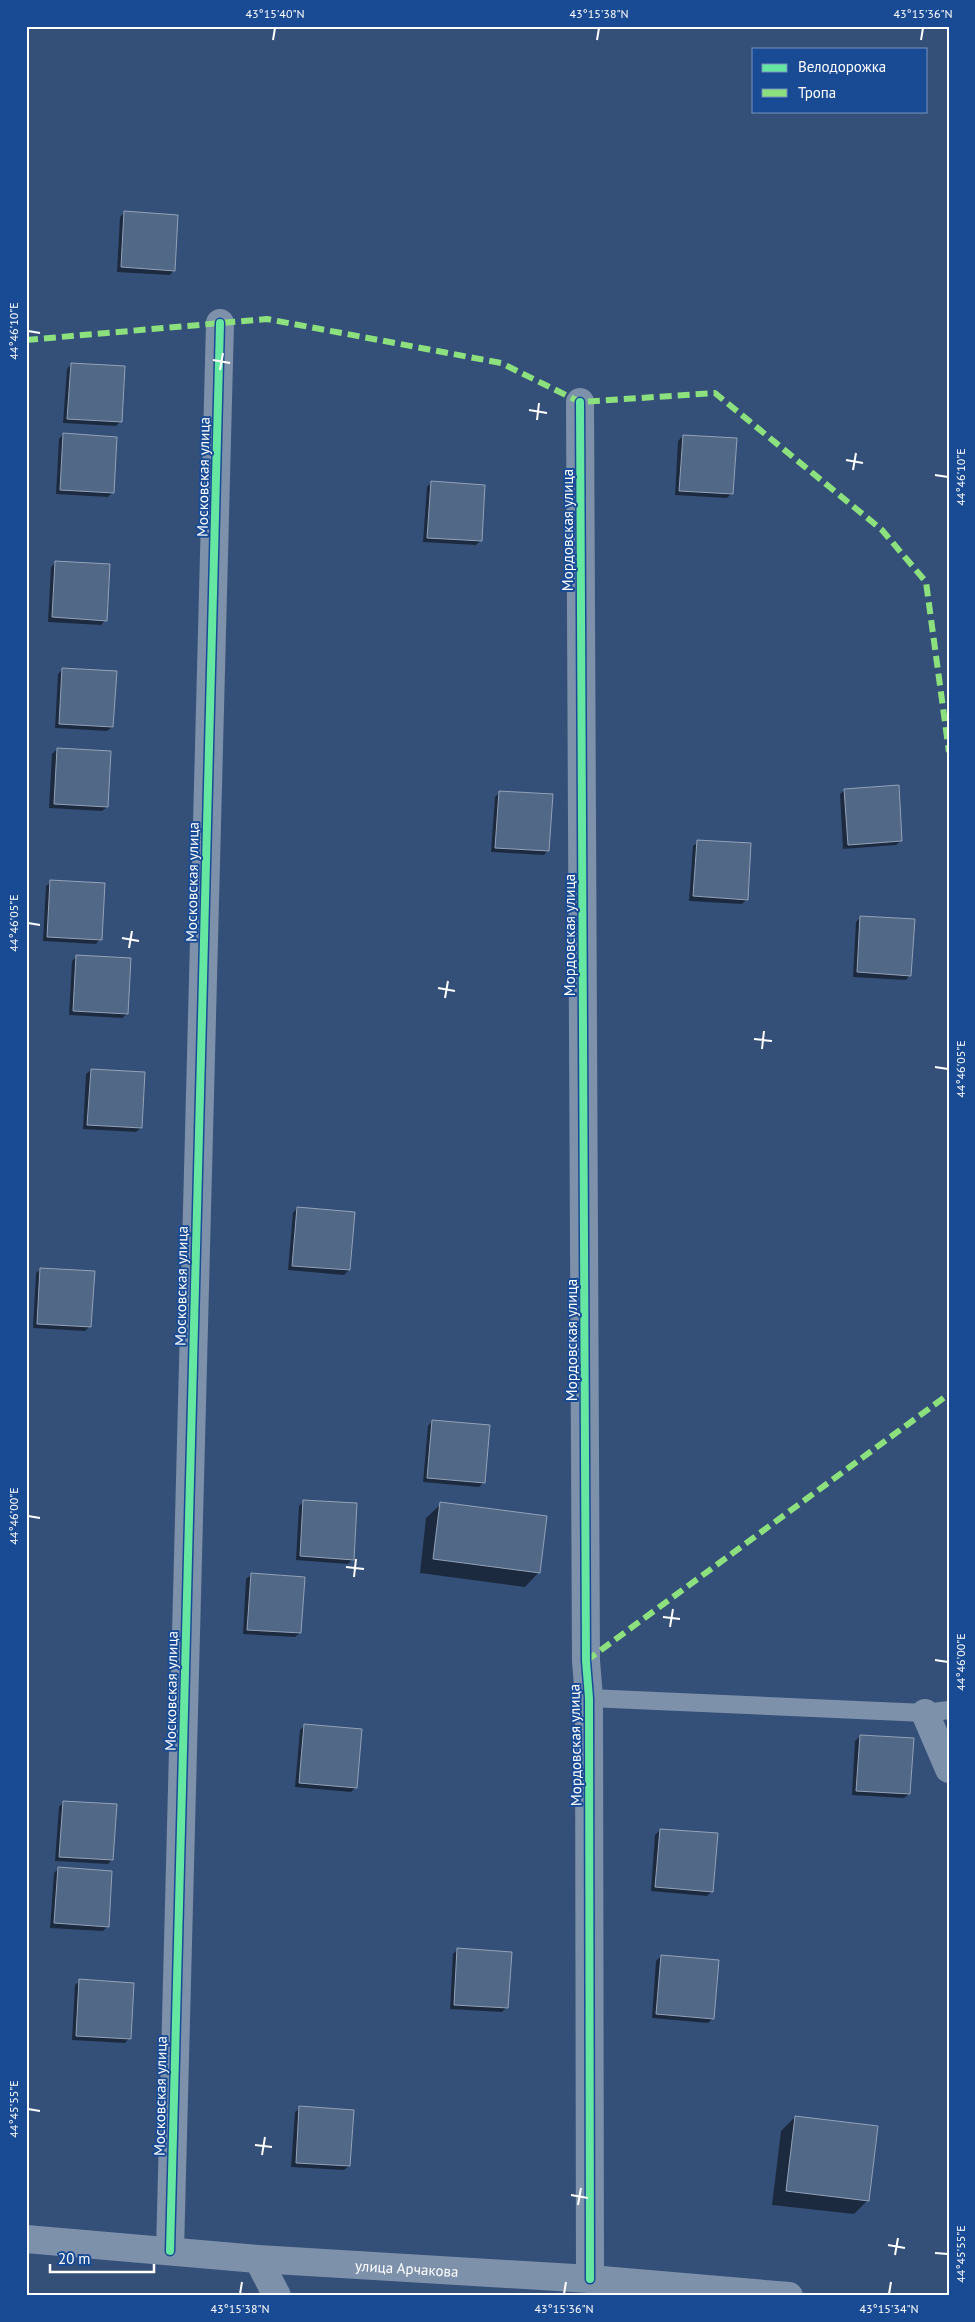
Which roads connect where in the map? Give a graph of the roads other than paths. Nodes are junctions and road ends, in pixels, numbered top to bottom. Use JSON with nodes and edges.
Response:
{"nodes":[{"id":1,"x":220,"y":323,"type":"dead end"},
{"id":2,"x":580,"y":402,"type":"dead end"},
{"id":3,"x":589,"y":1698,"type":"junction"},
{"id":4,"x":937,"y":1711,"type":"edge"},
{"id":5,"x":949,"y":1769,"type":"edge"},
{"id":6,"x":26,"y":2239,"type":"edge"},
{"id":7,"x":170,"y":2251,"type":"junction"},
{"id":8,"x":258,"y":2259,"type":"junction"},
{"id":9,"x":590,"y":2279,"type":"junction"},
{"id":10,"x":277,"y":2296,"type":"edge"},
{"id":11,"x":789,"y":2296,"type":"edge"}],
"edges":[{"from":1,"to":7,"type":"street","name":"Московская улица"},
{"from":2,"to":3,"type":"street","name":"Мордовская улица"},
{"from":3,"to":4,"type":"lane"},
{"from":3,"to":9,"type":"street","name":"Мордовская улица"},
{"from":4,"to":5,"type":"street"},
{"from":6,"to":7,"type":"street","name":"улица Арчакова"},
{"from":7,"to":8,"type":"street","name":"улица Арчакова"},
{"from":8,"to":9,"type":"street","name":"улица Арчакова"},
{"from":8,"to":10,"type":"street"},
{"from":9,"to":11,"type":"street","name":"улица Арчакова"}]}
